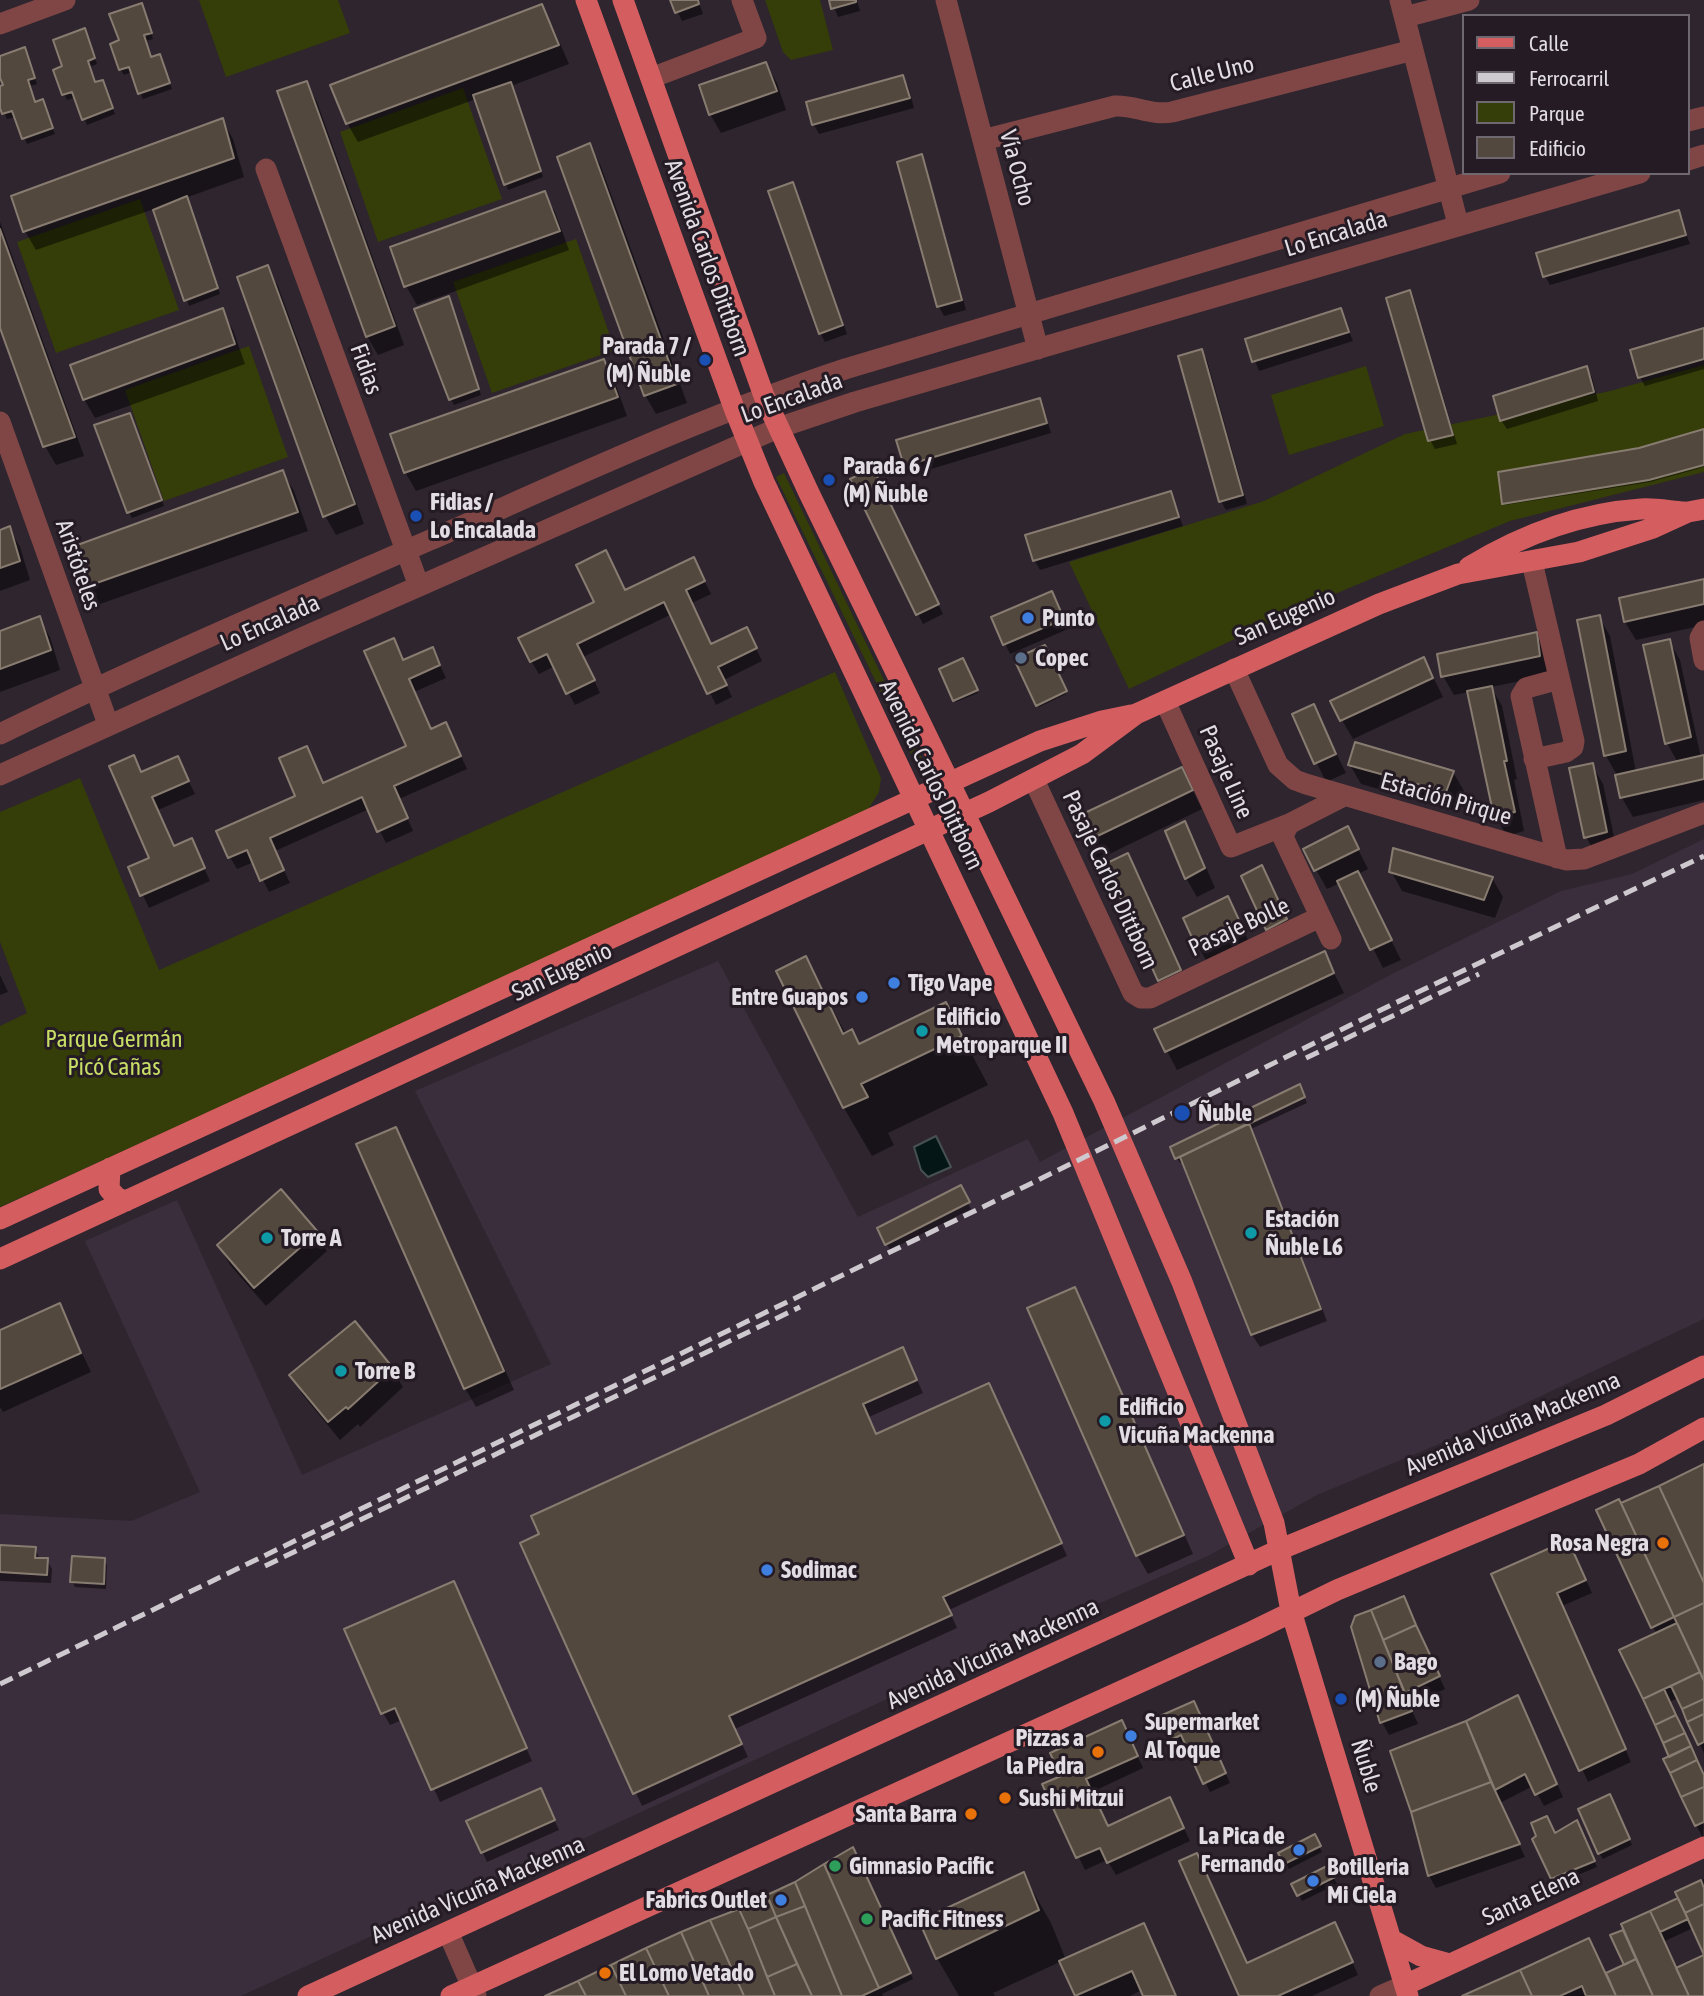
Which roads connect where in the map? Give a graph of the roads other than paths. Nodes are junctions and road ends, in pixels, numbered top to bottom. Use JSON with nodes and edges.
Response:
{"nodes":[{"id":1,"x":65,"y":0,"type":"edge"},
{"id":2,"x":586,"y":0,"type":"edge"},
{"id":3,"x":623,"y":0,"type":"edge"},
{"id":4,"x":742,"y":0,"type":"edge"},
{"id":5,"x":1469,"y":0,"type":"edge"},
{"id":6,"x":951,"y":1,"type":"edge"},
{"id":7,"x":1402,"y":9,"type":"edge"},
{"id":8,"x":0,"y":24,"type":"edge"},
{"id":9,"x":1413,"y":50,"type":"junction"},
{"id":10,"x":651,"y":78,"type":"junction"},
{"id":11,"x":983,"y":140,"type":"junction"},
{"id":12,"x":266,"y":169,"type":"dead end"},
{"id":13,"x":1493,"y":175,"type":"edge"},
{"id":14,"x":1633,"y":175,"type":"edge"},
{"id":15,"x":1449,"y":188,"type":"junction"},
{"id":16,"x":1458,"y":225,"type":"junction"},
{"id":17,"x":1029,"y":314,"type":"junction"},
{"id":18,"x":1038,"y":349,"type":"junction"},
{"id":19,"x":845,"y":369,"type":"junction"},
{"id":20,"x":764,"y":396,"type":"junction"},
{"id":21,"x":855,"y":402,"type":"junction"},
{"id":22,"x":734,"y":408,"type":"junction"},
{"id":23,"x":0,"y":422,"type":"edge"},
{"id":24,"x":778,"y":428,"type":"junction"},
{"id":25,"x":747,"y":441,"type":"junction"},
{"id":26,"x":654,"y":442,"type":"junction"},
{"id":27,"x":668,"y":476,"type":"junction"},
{"id":28,"x":1696,"y":510,"type":"edge"},
{"id":29,"x":405,"y":551,"type":"junction"},
{"id":30,"x":1532,"y":562,"type":"junction"},
{"id":31,"x":1458,"y":574,"type":"junction"},
{"id":32,"x":419,"y":586,"type":"junction"},
{"id":33,"x":1704,"y":631,"type":"edge"},
{"id":34,"x":1704,"y":660,"type":"edge"},
{"id":35,"x":1234,"y":669,"type":"junction"},
{"id":36,"x":1559,"y":679,"type":"junction"},
{"id":37,"x":93,"y":688,"type":"junction"},
{"id":38,"x":1165,"y":701,"type":"junction"},
{"id":39,"x":1136,"y":714,"type":"junction"},
{"id":40,"x":108,"y":724,"type":"junction"},
{"id":41,"x":0,"y":734,"type":"edge"},
{"id":42,"x":1534,"y":760,"type":"junction"},
{"id":43,"x":0,"y":775,"type":"edge"},
{"id":44,"x":1034,"y":780,"type":"junction"},
{"id":45,"x":951,"y":783,"type":"junction"},
{"id":46,"x":1344,"y":796,"type":"junction"},
{"id":47,"x":913,"y":800,"type":"junction"},
{"id":48,"x":965,"y":813,"type":"junction"},
{"id":49,"x":1704,"y":813,"type":"edge"},
{"id":50,"x":1289,"y":824,"type":"junction"},
{"id":51,"x":928,"y":830,"type":"junction"},
{"id":52,"x":1557,"y":858,"type":"junction"},
{"id":53,"x":1320,"y":917,"type":"junction"},
{"id":54,"x":1331,"y":939,"type":"dead end"},
{"id":55,"x":1141,"y":998,"type":"joint"},
{"id":56,"x":110,"y":1168,"type":"junction"},
{"id":57,"x":53,"y":1195,"type":"junction"},
{"id":58,"x":126,"y":1201,"type":"junction"},
{"id":59,"x":0,"y":1219,"type":"edge"},
{"id":60,"x":70,"y":1228,"type":"junction"},
{"id":61,"x":0,"y":1259,"type":"edge"},
{"id":62,"x":1704,"y":1366,"type":"edge"},
{"id":63,"x":1704,"y":1428,"type":"edge"},
{"id":64,"x":1280,"y":1549,"type":"junction"},
{"id":65,"x":1249,"y":1565,"type":"junction"},
{"id":66,"x":1291,"y":1611,"type":"junction"},
{"id":67,"x":1704,"y":1847,"type":"edge"},
{"id":68,"x":448,"y":1932,"type":"junction"},
{"id":69,"x":1392,"y":1940,"type":"junction"},
{"id":70,"x":1450,"y":1964,"type":"junction"},
{"id":71,"x":1407,"y":1990,"type":"edge"},
{"id":72,"x":474,"y":1991,"type":"edge"},
{"id":73,"x":307,"y":1996,"type":"edge"},
{"id":74,"x":451,"y":1996,"type":"edge"},
{"id":75,"x":1380,"y":1996,"type":"edge"}],
"edges":[{"from":1,"to":8,"type":"street"},
{"from":2,"to":22,"type":"main road","name":"Avenida Carlos Dittborn"},
{"from":3,"to":10,"type":"main road","name":"Avenida Carlos Dittborn"},
{"from":4,"to":10,"type":"street"},
{"from":5,"to":7,"type":"street"},
{"from":6,"to":11,"type":"street","name":"Vía Ocho"},
{"from":7,"to":9,"type":"street"},
{"from":9,"to":11,"type":"street","name":"Calle Uno"},
{"from":9,"to":15,"type":"street"},
{"from":10,"to":20,"type":"main road","name":"Avenida Carlos Dittborn"},
{"from":11,"to":17,"type":"street","name":"Vía Ocho"},
{"from":12,"to":29,"type":"street","name":"Fidias"},
{"from":13,"to":15,"type":"street","name":"Lo Encalada"},
{"from":14,"to":16,"type":"street","name":"Lo Encalada"},
{"from":15,"to":16,"type":"street"},
{"from":15,"to":17,"type":"street","name":"Lo Encalada"},
{"from":16,"to":18,"type":"street","name":"Lo Encalada"},
{"from":17,"to":18,"type":"street","name":"Vía Ocho"},
{"from":17,"to":19,"type":"street","name":"Lo Encalada"},
{"from":18,"to":21,"type":"street","name":"Lo Encalada"},
{"from":19,"to":20,"type":"street","name":"Lo Encalada"},
{"from":19,"to":21,"type":"street"},
{"from":20,"to":22,"type":"street","name":"Lo Encalada"},
{"from":20,"to":24,"type":"main road","name":"Avenida Carlos Dittborn"},
{"from":21,"to":24,"type":"street","name":"Lo Encalada"},
{"from":22,"to":25,"type":"main road","name":"Avenida Carlos Dittborn"},
{"from":22,"to":26,"type":"street","name":"Lo Encalada"},
{"from":23,"to":37,"type":"street","name":"Aristóteles"},
{"from":24,"to":25,"type":"street","name":"Lo Encalada"},
{"from":24,"to":45,"type":"main road","name":"Avenida Carlos Dittborn"},
{"from":25,"to":27,"type":"street","name":"Lo Encalada"},
{"from":25,"to":47,"type":"main road","name":"Avenida Carlos Dittborn"},
{"from":26,"to":27,"type":"street"},
{"from":26,"to":29,"type":"street","name":"Lo Encalada"},
{"from":27,"to":32,"type":"street","name":"Lo Encalada"},
{"from":28,"to":30,"type":"main road","name":"San Eugenio"},
{"from":28,"to":31,"type":"main road","name":"San Eugenio"},
{"from":29,"to":32,"type":"street","name":"Fidias"},
{"from":29,"to":37,"type":"street","name":"Lo Encalada"},
{"from":30,"to":31,"type":"main road","name":"San Eugenio"},
{"from":30,"to":36,"type":"street"},
{"from":31,"to":35,"type":"main road","name":"San Eugenio"},
{"from":32,"to":40,"type":"street","name":"Lo Encalada"},
{"from":33,"to":34,"type":"street"},
{"from":35,"to":38,"type":"main road","name":"San Eugenio"},
{"from":35,"to":46,"type":"street","name":"Estación Pirque"},
{"from":36,"to":42,"type":"street"},
{"from":36,"to":42,"type":"street"},
{"from":37,"to":40,"type":"street","name":"Aristóteles"},
{"from":37,"to":41,"type":"street","name":"Lo Encalada"},
{"from":38,"to":39,"type":"main road","name":"San Eugenio"},
{"from":38,"to":50,"type":"street","name":"Pasaje Line"},
{"from":39,"to":44,"type":"main road","name":"San Eugenio"},
{"from":39,"to":45,"type":"main road","name":"San Eugenio"},
{"from":40,"to":43,"type":"street","name":"Lo Encalada"},
{"from":42,"to":52,"type":"street"},
{"from":44,"to":48,"type":"main road","name":"San Eugenio"},
{"from":44,"to":55,"type":"street","name":"Pasaje Carlos Dittborn"},
{"from":45,"to":47,"type":"main road","name":"San Eugenio"},
{"from":45,"to":48,"type":"main road","name":"Avenida Carlos Dittborn"},
{"from":46,"to":50,"type":"street","name":"Pasaje Line"},
{"from":46,"to":52,"type":"street","name":"Estación Pirque"},
{"from":47,"to":51,"type":"main road","name":"Avenida Carlos Dittborn"},
{"from":47,"to":56,"type":"main road","name":"San Eugenio"},
{"from":48,"to":51,"type":"main road","name":"San Eugenio"},
{"from":48,"to":64,"type":"main road","name":"Avenida Carlos Dittborn"},
{"from":49,"to":52,"type":"street","name":"Estación Pirque"},
{"from":50,"to":53,"type":"street","name":"Pasaje Line"},
{"from":51,"to":58,"type":"main road","name":"San Eugenio"},
{"from":51,"to":65,"type":"main road","name":"Avenida Carlos Dittborn"},
{"from":53,"to":54,"type":"street","name":"Pasaje Line"},
{"from":53,"to":55,"type":"street","name":"Pasaje Bolle"},
{"from":56,"to":57,"type":"main road","name":"San Eugenio"},
{"from":56,"to":58,"type":"main road"},
{"from":57,"to":59,"type":"main road","name":"San Eugenio"},
{"from":57,"to":60,"type":"main road"},
{"from":58,"to":60,"type":"main road","name":"San Eugenio"},
{"from":60,"to":61,"type":"main road","name":"San Eugenio"},
{"from":62,"to":64,"type":"main road","name":"Avenida Vicuña Mackenna"},
{"from":63,"to":66,"type":"main road"},
{"from":64,"to":65,"type":"main road","name":"Avenida Vicuña Mackenna"},
{"from":64,"to":66,"type":"main road","name":"Ñuble"},
{"from":65,"to":68,"type":"main road","name":"Avenida Vicuña Mackenna"},
{"from":66,"to":69,"type":"main road","name":"Ñuble"},
{"from":66,"to":72,"type":"main road"},
{"from":67,"to":70,"type":"main road","name":"Santa Elena"},
{"from":68,"to":72,"type":"street"},
{"from":68,"to":73,"type":"main road","name":"Avenida Vicuña Mackenna"},
{"from":69,"to":70,"type":"main road"},
{"from":69,"to":71,"type":"main road","name":"Ñuble"},
{"from":70,"to":71,"type":"main road","name":"Santa Elena"},
{"from":71,"to":75,"type":"street","name":"Santa Elena"},
{"from":72,"to":74,"type":"main road"}]}
